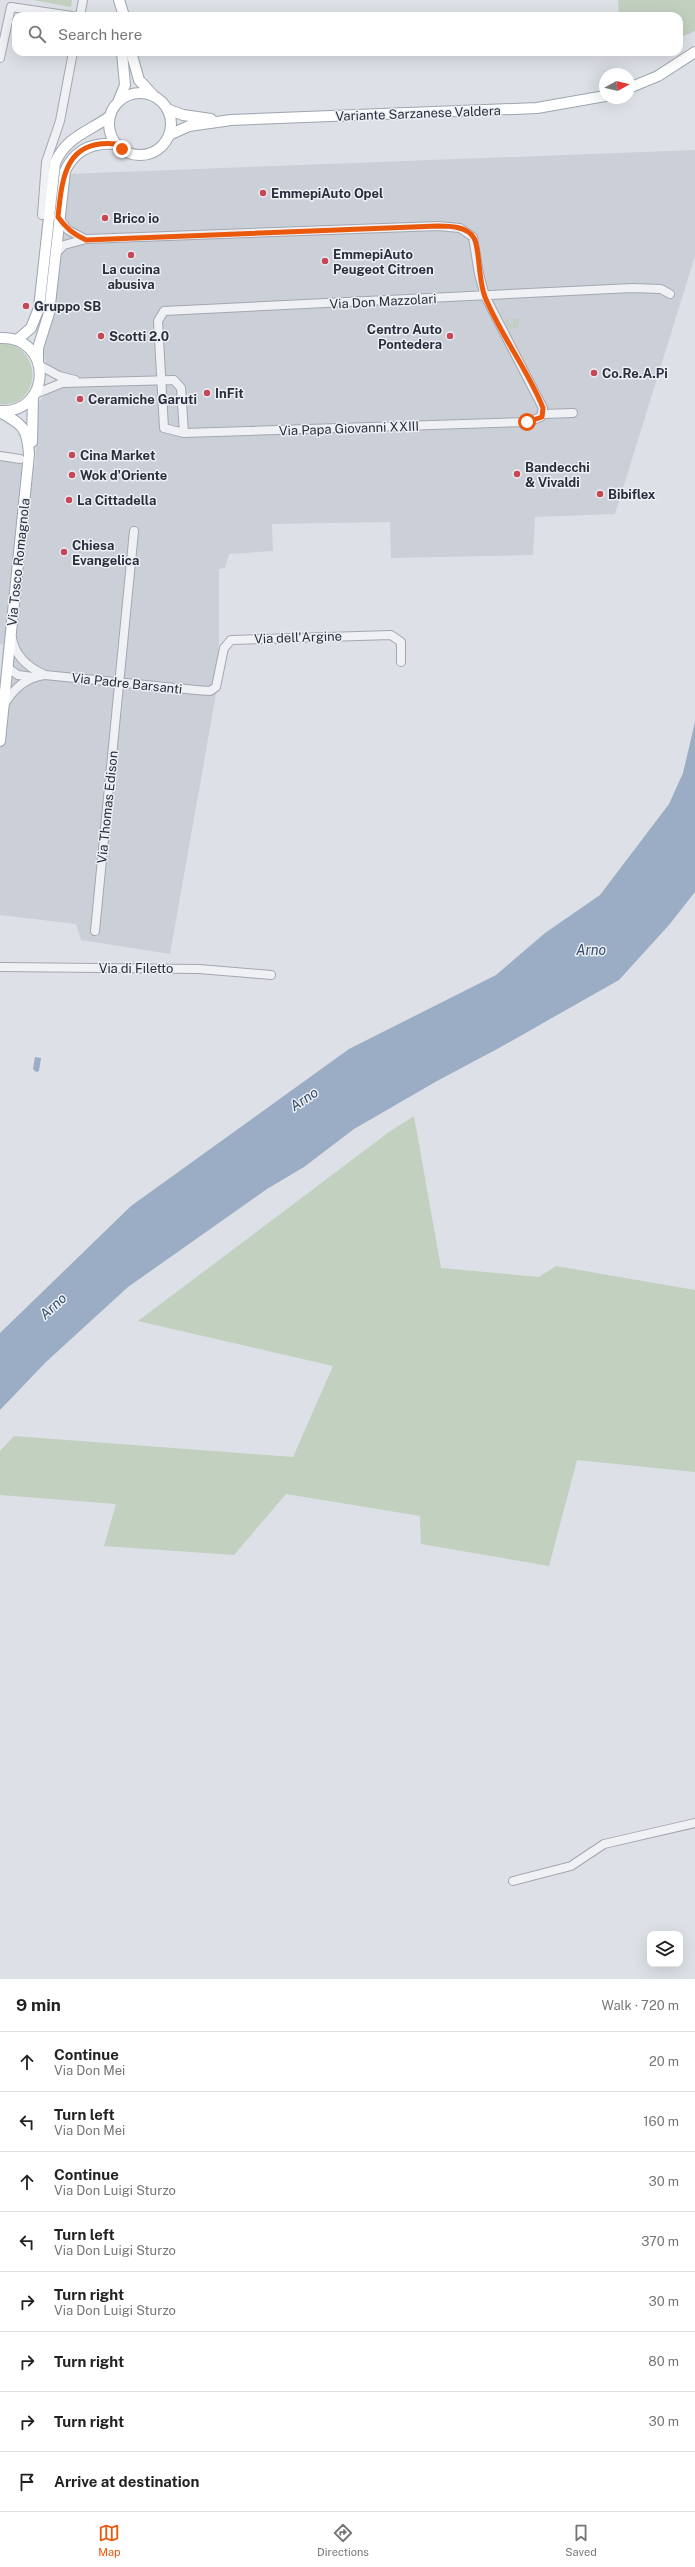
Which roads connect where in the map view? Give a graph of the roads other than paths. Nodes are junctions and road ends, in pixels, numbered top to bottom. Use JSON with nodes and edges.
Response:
{"nodes":[{"id":1,"x":84,"y":0,"type":"edge"},
{"id":2,"x":118,"y":0,"type":"edge"},
{"id":3,"x":45,"y":12,"type":"edge"},
{"id":4,"x":81,"y":12,"type":"edge"},
{"id":5,"x":117,"y":12,"type":"edge"},
{"id":6,"x":122,"y":12,"type":"edge"},
{"id":7,"x":1,"y":46,"type":"edge"},
{"id":8,"x":695,"y":52,"type":"edge"},
{"id":9,"x":72,"y":56,"type":"edge"},
{"id":10,"x":122,"y":56,"type":"edge"},
{"id":11,"x":132,"y":56,"type":"edge"},
{"id":12,"x":0,"y":58,"type":"edge"},
{"id":13,"x":635,"y":86,"type":"edge"},
{"id":14,"x":155,"y":96,"type":"junction"},
{"id":15,"x":599,"y":97,"type":"edge"},
{"id":16,"x":119,"y":100,"type":"junction"},
{"id":17,"x":167,"y":109,"type":"junction"},
{"id":18,"x":109,"y":116,"type":"junction"},
{"id":19,"x":231,"y":120,"type":"junction"},
{"id":20,"x":169,"y":135,"type":"junction"},
{"id":21,"x":116,"y":144,"type":"junction"},
{"id":22,"x":42,"y":215,"type":"dead end"},
{"id":23,"x":58,"y":217,"type":"junction"},
{"id":24,"x":86,"y":240,"type":"junction"},
{"id":25,"x":55,"y":255,"type":"junction"},
{"id":26,"x":670,"y":294,"type":"dead end"},
{"id":27,"x":485,"y":296,"type":"junction"},
{"id":28,"x":0,"y":338,"type":"edge"},
{"id":29,"x":17,"y":340,"type":"junction"},
{"id":30,"x":38,"y":363,"type":"junction"},
{"id":31,"x":162,"y":379,"type":"junction"},
{"id":32,"x":84,"y":382,"type":"junction"},
{"id":33,"x":34,"y":395,"type":"junction"},
{"id":34,"x":0,"y":411,"type":"edge"},
{"id":35,"x":573,"y":413,"type":"dead end"},
{"id":36,"x":543,"y":414,"type":"junction"},
{"id":37,"x":184,"y":434,"type":"junction"},
{"id":38,"x":0,"y":456,"type":"edge"},
{"id":39,"x":24,"y":456,"type":"junction"},
{"id":40,"x":134,"y":531,"type":"dead end"},
{"id":41,"x":12,"y":632,"type":"junction"},
{"id":42,"x":401,"y":662,"type":"dead end"},
{"id":43,"x":28,"y":664,"type":"junction"},
{"id":44,"x":8,"y":668,"type":"junction"},
{"id":45,"x":45,"y":675,"type":"junction"},
{"id":46,"x":34,"y":677,"type":"junction"},
{"id":47,"x":119,"y":682,"type":"junction"},
{"id":48,"x":210,"y":691,"type":"joint"},
{"id":49,"x":4,"y":706,"type":"junction"},
{"id":50,"x":0,"y":741,"type":"edge"},
{"id":51,"x":95,"y":931,"type":"dead end"},
{"id":52,"x":0,"y":967,"type":"edge"},
{"id":53,"x":271,"y":974,"type":"dead end"},
{"id":54,"x":695,"y":1823,"type":"edge"},
{"id":55,"x":513,"y":1881,"type":"dead end"}],
"edges":[{"from":1,"to":4,"type":"street"},
{"from":2,"to":5,"type":"main road"},
{"from":2,"to":6,"type":"main road"},
{"from":3,"to":7,"type":"street"},
{"from":7,"to":12,"type":"street"},
{"from":8,"to":13,"type":"main road"},
{"from":9,"to":22,"type":"street"},
{"from":10,"to":16,"type":"main road"},
{"from":11,"to":14,"type":"main road"},
{"from":14,"to":16,"type":"main road"},
{"from":14,"to":17,"type":"main road"},
{"from":15,"to":19,"type":"main road","name":"Variante Sarzanese Valdera"},
{"from":16,"to":18,"type":"main road"},
{"from":17,"to":19,"type":"main road"},
{"from":17,"to":20,"type":"main road"},
{"from":18,"to":21,"type":"main road"},
{"from":18,"to":29,"type":"main road"},
{"from":19,"to":20,"type":"main road"},
{"from":20,"to":21,"type":"main road"},
{"from":21,"to":23,"type":"main road","name":"Via Tosco Romagnola"},
{"from":23,"to":24,"type":"street"},
{"from":23,"to":25,"type":"main road","name":"Via Tosco Romagnola"},
{"from":24,"to":25,"type":"street"},
{"from":24,"to":27,"type":"street"},
{"from":25,"to":30,"type":"main road","name":"Via Tosco Romagnola"},
{"from":26,"to":27,"type":"street","name":"Via Don Mazzolari"},
{"from":27,"to":31,"type":"street","name":"Via Don Mazzolari"},
{"from":27,"to":36,"type":"street"},
{"from":28,"to":29,"type":"main road"},
{"from":29,"to":30,"type":"main road"},
{"from":30,"to":32,"type":"street"},
{"from":30,"to":33,"type":"main road","name":"Via Tosco Romagnola"},
{"from":31,"to":32,"type":"street"},
{"from":31,"to":37,"type":"street"},
{"from":31,"to":37,"type":"street","name":"Via Don Mazzolari"},
{"from":32,"to":33,"type":"street"},
{"from":33,"to":34,"type":"main road"},
{"from":33,"to":39,"type":"main road","name":"Via Tosco Romagnola"},
{"from":34,"to":39,"type":"main road","name":"Via Tosco Romagnola"},
{"from":35,"to":36,"type":"street"},
{"from":36,"to":37,"type":"street","name":"Via Papa Giovanni XXIII"},
{"from":38,"to":39,"type":"street"},
{"from":39,"to":41,"type":"main road","name":"Via Tosco Romagnola"},
{"from":40,"to":47,"type":"street","name":"Via Thomas Edison"},
{"from":41,"to":43,"type":"street","name":"Via Padre Barsanti"},
{"from":41,"to":44,"type":"main road","name":"Via Tosco Romagnola"},
{"from":42,"to":48,"type":"street","name":"Via dell'Argine"},
{"from":43,"to":44,"type":"street"},
{"from":43,"to":45,"type":"street","name":"Via Padre Barsanti"},
{"from":44,"to":46,"type":"street","name":"Via Padre Barsanti"},
{"from":44,"to":49,"type":"main road","name":"Via Tosco Romagnola"},
{"from":45,"to":46,"type":"street","name":"Via Padre Barsanti"},
{"from":45,"to":47,"type":"street","name":"Via Padre Barsanti"},
{"from":46,"to":49,"type":"street","name":"Via Padre Barsanti"},
{"from":47,"to":48,"type":"street","name":"Via Padre Barsanti"},
{"from":47,"to":51,"type":"street","name":"Via Thomas Edison"},
{"from":49,"to":50,"type":"main road","name":"Via Tosco Romagnola"},
{"from":52,"to":53,"type":"street","name":"Via di Filetto"},
{"from":54,"to":55,"type":"street"}]}
